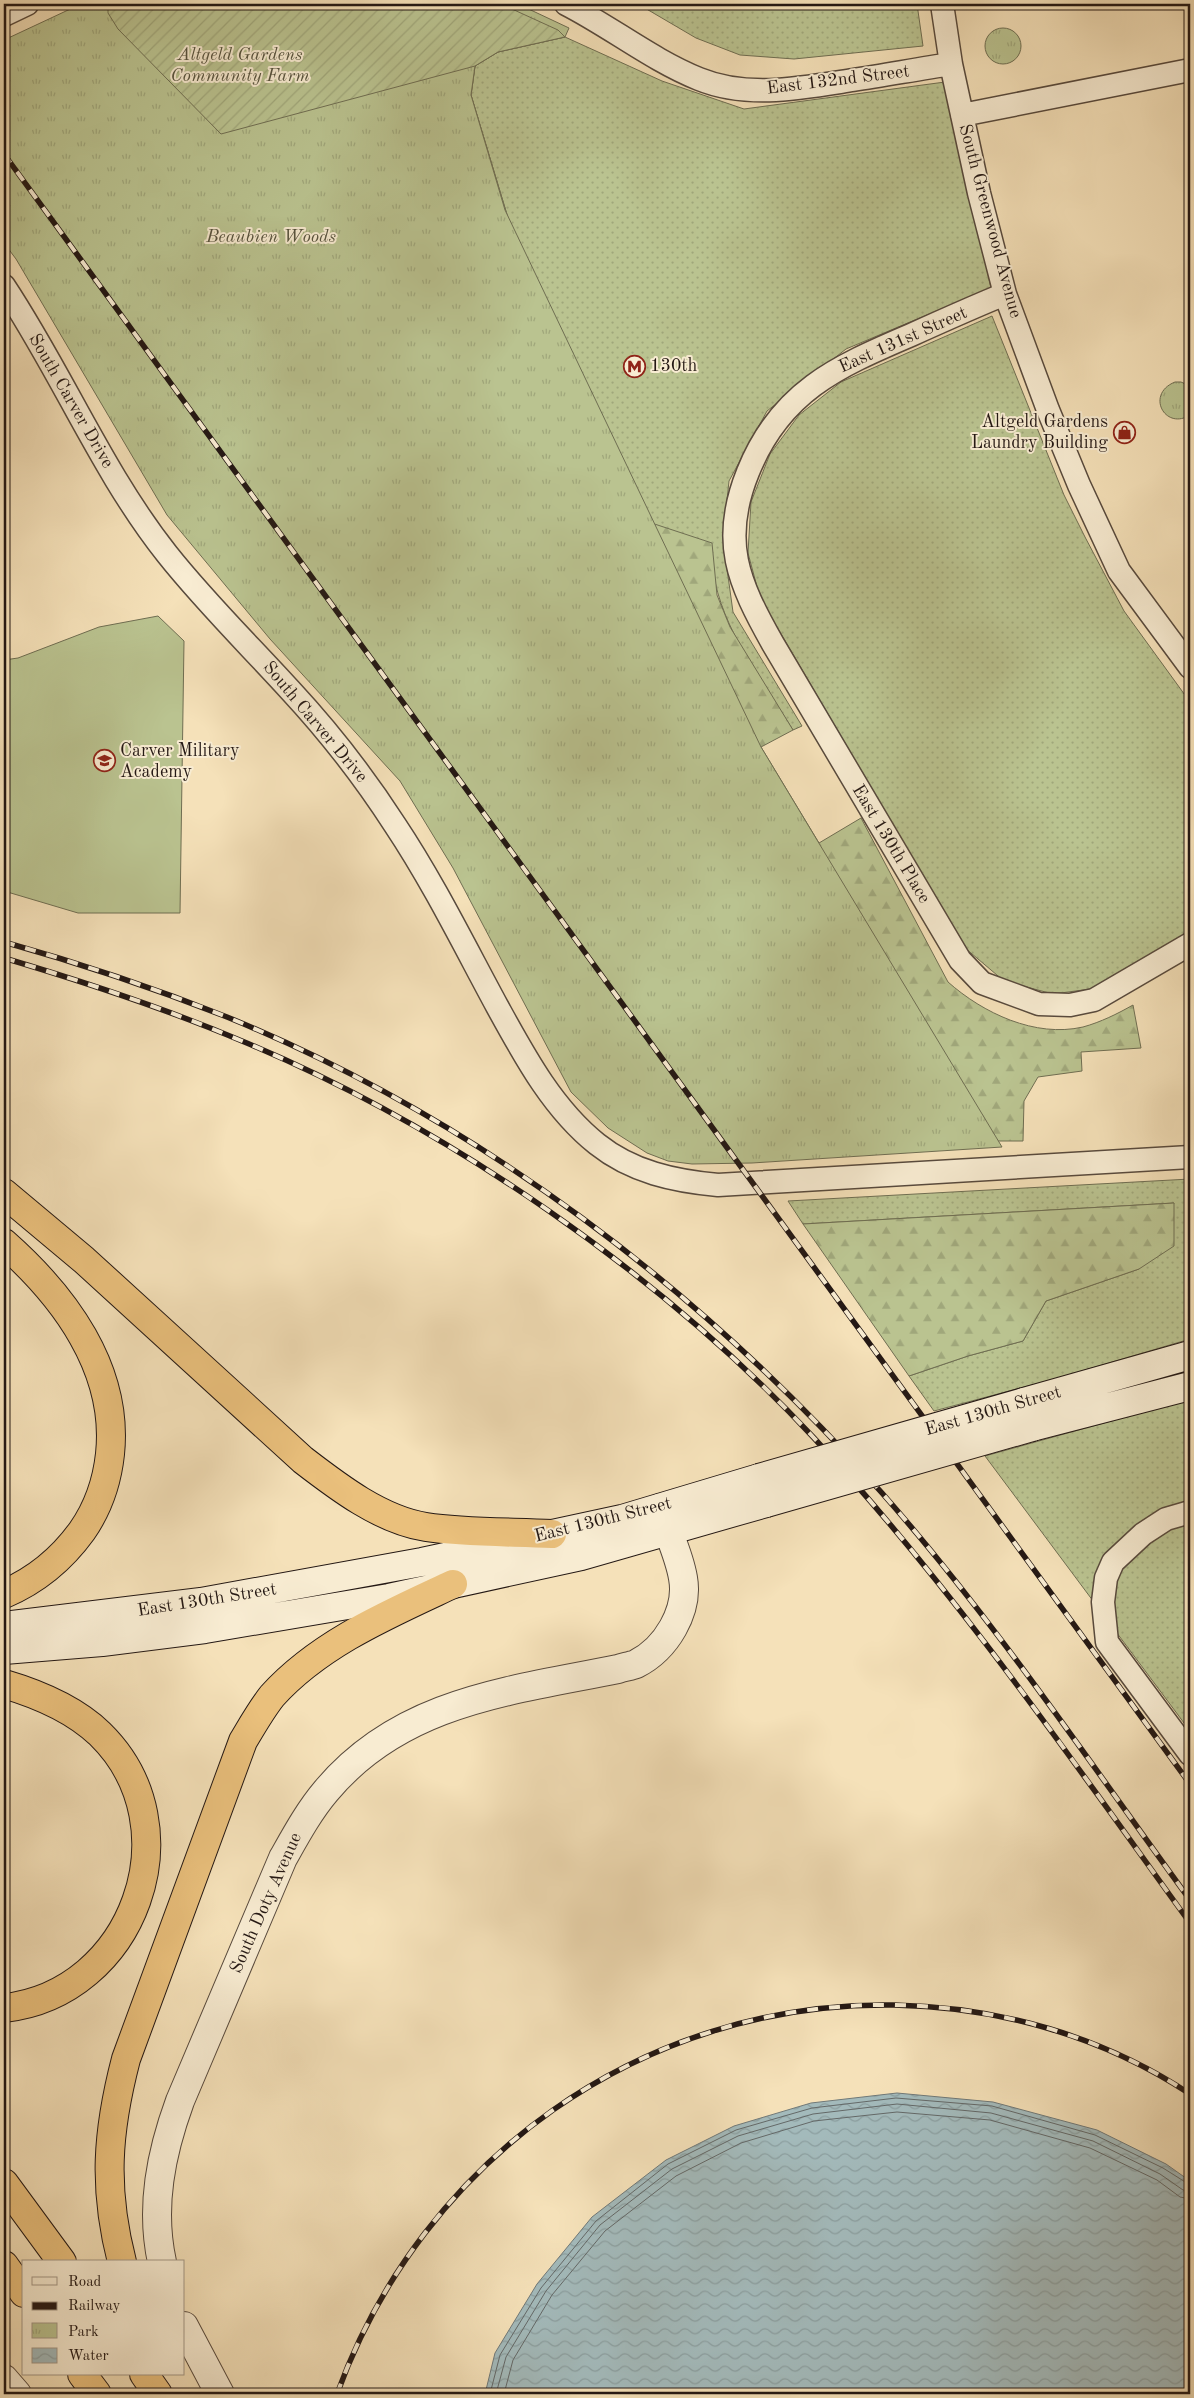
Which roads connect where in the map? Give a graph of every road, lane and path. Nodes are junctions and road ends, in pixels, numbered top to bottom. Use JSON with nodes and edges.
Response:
{"nodes":[{"id":1,"x":27,"y":4,"type":"edge"},
{"id":2,"x":566,"y":4,"type":"edge"},
{"id":3,"x":942,"y":4,"type":"edge"},
{"id":4,"x":4,"y":15,"type":"edge"},
{"id":5,"x":951,"y":64,"type":"junction"},
{"id":6,"x":1190,"y":70,"type":"edge"},
{"id":7,"x":962,"y":115,"type":"junction"},
{"id":8,"x":4,"y":286,"type":"edge"},
{"id":9,"x":1005,"y":294,"type":"junction"},
{"id":10,"x":740,"y":490,"type":"joint"},
{"id":11,"x":1190,"y":666,"type":"edge"},
{"id":12,"x":1190,"y":944,"type":"edge"},
{"id":13,"x":1190,"y":1157,"type":"edge"},
{"id":14,"x":4,"y":1193,"type":"edge"},
{"id":15,"x":4,"y":1243,"type":"edge"},
{"id":16,"x":1190,"y":1355,"type":"edge"},
{"id":17,"x":1190,"y":1386,"type":"edge"},
{"id":18,"x":1028,"y":1415,"type":"junction"},
{"id":19,"x":1190,"y":1512,"type":"edge"},
{"id":20,"x":663,"y":1519,"type":"junction"},
{"id":21,"x":552,"y":1534,"type":"junction"},
{"id":22,"x":453,"y":1584,"type":"junction"},
{"id":23,"x":4,"y":1594,"type":"edge"},
{"id":24,"x":4,"y":1626,"type":"edge"},
{"id":25,"x":4,"y":1650,"type":"edge"},
{"id":26,"x":4,"y":1684,"type":"edge"},
{"id":27,"x":1190,"y":1754,"type":"edge"},
{"id":28,"x":4,"y":2008,"type":"edge"},
{"id":29,"x":4,"y":2183,"type":"edge"},
{"id":30,"x":61,"y":2260,"type":"edge"},
{"id":31,"x":122,"y":2260,"type":"edge"},
{"id":32,"x":162,"y":2260,"type":"edge"},
{"id":33,"x":4,"y":2265,"type":"edge"},
{"id":34,"x":4,"y":2289,"type":"edge"},
{"id":35,"x":22,"y":2290,"type":"edge"},
{"id":36,"x":22,"y":2304,"type":"edge"},
{"id":37,"x":185,"y":2328,"type":"edge"},
{"id":38,"x":84,"y":2376,"type":"edge"},
{"id":39,"x":145,"y":2376,"type":"edge"},
{"id":40,"x":164,"y":2376,"type":"edge"},
{"id":41,"x":4,"y":2378,"type":"edge"},
{"id":42,"x":17,"y":2394,"type":"edge"},
{"id":43,"x":97,"y":2394,"type":"edge"},
{"id":44,"x":158,"y":2394,"type":"edge"},
{"id":45,"x":169,"y":2394,"type":"edge"},
{"id":46,"x":220,"y":2394,"type":"edge"}],
"edges":[{"from":1,"to":4,"type":"street"},
{"from":2,"to":5,"type":"street","name":"East 132nd Street"},
{"from":3,"to":5,"type":"street","name":"South Greenwood Avenue"},
{"from":5,"to":7,"type":"street","name":"South Greenwood Avenue"},
{"from":6,"to":7,"type":"street"},
{"from":7,"to":9,"type":"street","name":"South Greenwood Avenue"},
{"from":8,"to":13,"type":"street","name":"South Carver Drive"},
{"from":9,"to":10,"type":"street","name":"East 131st Street"},
{"from":9,"to":11,"type":"street","name":"South Greenwood Avenue"},
{"from":10,"to":12,"type":"street","name":"East 130th Place"},
{"from":14,"to":21,"type":"highway"},
{"from":15,"to":23,"type":"highway"},
{"from":16,"to":18,"type":"main road","name":"East 130th Street"},
{"from":17,"to":18,"type":"main road","name":"East 130th Street"},
{"from":18,"to":20,"type":"main road","name":"East 130th Street","bridge":true},
{"from":19,"to":27,"type":"street"},
{"from":20,"to":21,"type":"main road","name":"East 130th Street"},
{"from":20,"to":22,"type":"main road","name":"East 130th Street"},
{"from":20,"to":32,"type":"main road","name":"South Doty Avenue"},
{"from":21,"to":24,"type":"main road","name":"East 130th Street"},
{"from":22,"to":25,"type":"main road","name":"East 130th Street"},
{"from":22,"to":31,"type":"highway"},
{"from":26,"to":28,"type":"highway"},
{"from":29,"to":30,"type":"highway"},
{"from":33,"to":35,"type":"highway"},
{"from":34,"to":36,"type":"highway"},
{"from":37,"to":46,"type":"main road"},
{"from":38,"to":43,"type":"highway"},
{"from":39,"to":44,"type":"highway"},
{"from":40,"to":45,"type":"highway"},
{"from":41,"to":42,"type":"main road"}]}
